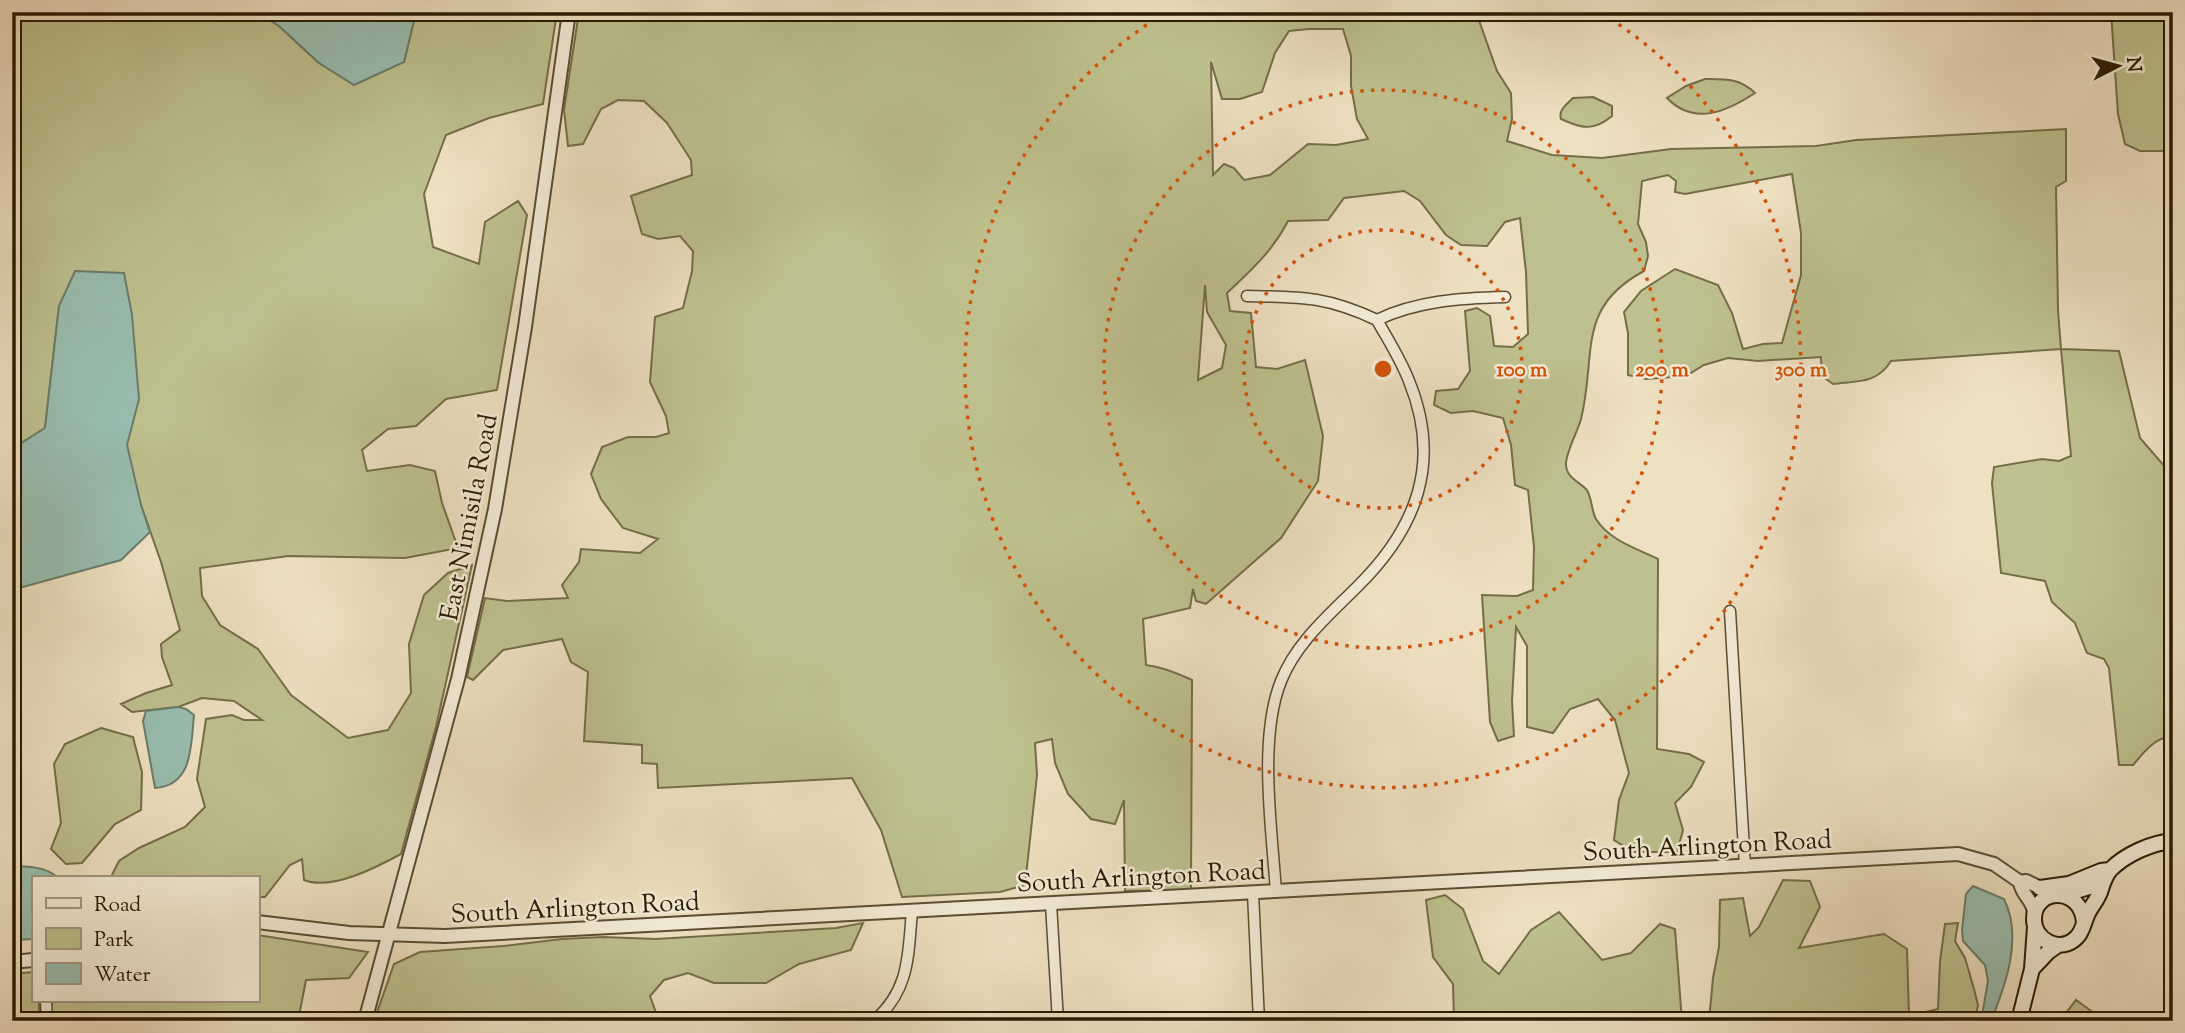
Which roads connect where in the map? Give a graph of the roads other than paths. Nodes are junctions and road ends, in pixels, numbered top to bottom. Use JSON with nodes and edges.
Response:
{"nodes":[{"id":1,"x":569,"y":12,"type":"edge"},
{"id":2,"x":1247,"y":296,"type":"dead end"},
{"id":3,"x":1505,"y":297,"type":"dead end"},
{"id":4,"x":1377,"y":320,"type":"junction"},
{"id":5,"x":1731,"y":611,"type":"dead end"},
{"id":6,"x":2173,"y":841,"type":"edge"},
{"id":7,"x":1745,"y":867,"type":"junction"},
{"id":8,"x":2106,"y":877,"type":"junction"},
{"id":9,"x":2020,"y":882,"type":"junction"},
{"id":10,"x":2040,"y":888,"type":"junction"},
{"id":11,"x":1276,"y":892,"type":"junction"},
{"id":12,"x":1252,"y":893,"type":"junction"},
{"id":13,"x":2062,"y":895,"type":"junction"},
{"id":14,"x":1051,"y":904,"type":"junction"},
{"id":15,"x":912,"y":911,"type":"junction"},
{"id":16,"x":2035,"y":920,"type":"junction"},
{"id":17,"x":259,"y":922,"type":"edge"},
{"id":18,"x":2084,"y":923,"type":"junction"},
{"id":19,"x":390,"y":935,"type":"junction"},
{"id":20,"x":2058,"y":945,"type":"junction"},
{"id":21,"x":32,"y":960,"type":"edge"},
{"id":22,"x":12,"y":962,"type":"edge"},
{"id":23,"x":2032,"y":969,"type":"junction"},
{"id":24,"x":46,"y":1002,"type":"edge"},
{"id":25,"x":47,"y":1021,"type":"edge"},
{"id":26,"x":365,"y":1021,"type":"edge"},
{"id":27,"x":874,"y":1021,"type":"edge"},
{"id":28,"x":1058,"y":1021,"type":"edge"},
{"id":29,"x":1259,"y":1021,"type":"edge"},
{"id":30,"x":2019,"y":1021,"type":"edge"}],
"edges":[{"from":1,"to":19,"type":"street","name":"East Nimisila Road"},
{"from":2,"to":4,"type":"street"},
{"from":3,"to":4,"type":"street"},
{"from":4,"to":11,"type":"street"},
{"from":5,"to":7,"type":"street"},
{"from":6,"to":8,"type":"main road"},
{"from":7,"to":9,"type":"street","name":"South Arlington Road"},
{"from":7,"to":11,"type":"street","name":"South Arlington Road"},
{"from":8,"to":10,"type":"main road"},
{"from":8,"to":13,"type":"main road"},
{"from":8,"to":18,"type":"main road"},
{"from":9,"to":10,"type":"street","name":"South Arlington Road"},
{"from":9,"to":16,"type":"street"},
{"from":10,"to":13,"type":"street","name":"South Arlington Road"},
{"from":11,"to":12,"type":"street","name":"South Arlington Road"},
{"from":12,"to":14,"type":"street","name":"South Arlington Road"},
{"from":12,"to":29,"type":"street"},
{"from":13,"to":16,"type":"main road"},
{"from":13,"to":18,"type":"main road"},
{"from":14,"to":15,"type":"street","name":"South Arlington Road"},
{"from":14,"to":28,"type":"street"},
{"from":15,"to":19,"type":"street","name":"South Arlington Road"},
{"from":15,"to":27,"type":"street"},
{"from":16,"to":20,"type":"main road"},
{"from":16,"to":23,"type":"main road"},
{"from":17,"to":19,"type":"street","name":"South Arlington Road"},
{"from":18,"to":20,"type":"main road"},
{"from":19,"to":26,"type":"street","name":"East Nimisila Road"},
{"from":20,"to":23,"type":"main road"},
{"from":21,"to":22,"type":"street"},
{"from":23,"to":30,"type":"main road"},
{"from":24,"to":25,"type":"street"}]}
